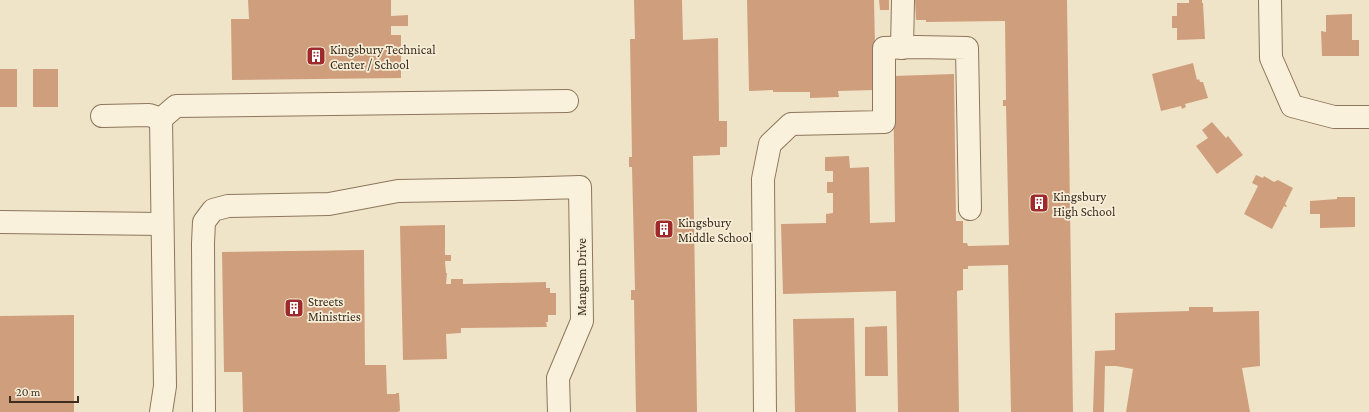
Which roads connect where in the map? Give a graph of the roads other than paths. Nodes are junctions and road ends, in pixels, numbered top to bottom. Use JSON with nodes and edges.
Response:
{"nodes":[{"id":1,"x":903,"y":0,"type":"edge"},
{"id":2,"x":1270,"y":0,"type":"edge"},
{"id":3,"x":902,"y":48,"type":"junction"},
{"id":4,"x":567,"y":101,"type":"dead end"},
{"id":5,"x":102,"y":116,"type":"dead end"},
{"id":6,"x":1369,"y":117,"type":"edge"},
{"id":7,"x":161,"y":119,"type":"junction"},
{"id":8,"x":970,"y":209,"type":"dead end"},
{"id":9,"x":0,"y":222,"type":"edge"},
{"id":10,"x":162,"y":224,"type":"junction"},
{"id":11,"x":161,"y":412,"type":"edge"},
{"id":12,"x":204,"y":412,"type":"edge"},
{"id":13,"x":559,"y":412,"type":"edge"},
{"id":14,"x":765,"y":412,"type":"edge"}],
"edges":[{"from":1,"to":3,"type":"street"},
{"from":2,"to":6,"type":"street"},
{"from":3,"to":8,"type":"street"},
{"from":3,"to":14,"type":"street"},
{"from":4,"to":7,"type":"street"},
{"from":5,"to":7,"type":"street"},
{"from":7,"to":10,"type":"street"},
{"from":9,"to":10,"type":"street"},
{"from":10,"to":11,"type":"street"},
{"from":12,"to":13,"type":"street","name":"Mangum Drive"}]}
